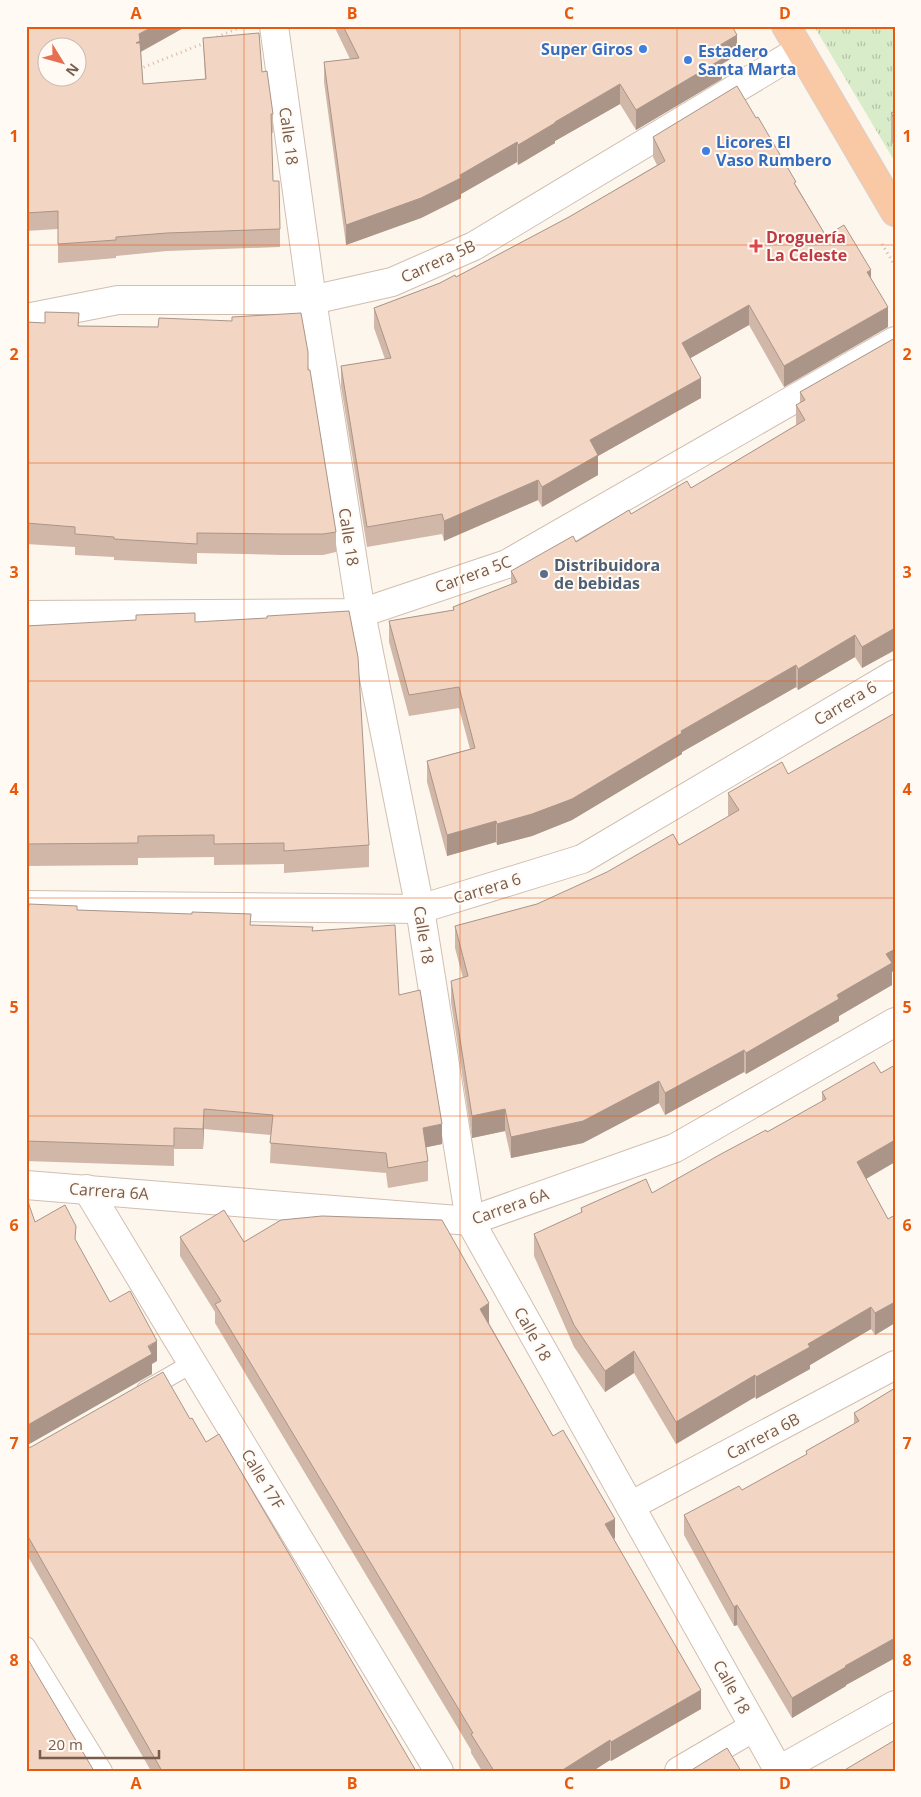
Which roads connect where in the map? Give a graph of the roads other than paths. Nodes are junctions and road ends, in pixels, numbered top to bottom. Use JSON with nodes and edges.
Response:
{"nodes":[{"id":1,"x":274,"y":26,"type":"edge"},
{"id":2,"x":786,"y":26,"type":"edge"},
{"id":3,"x":800,"y":50,"type":"junction"},
{"id":4,"x":895,"y":212,"type":"edge"},
{"id":5,"x":312,"y":300,"type":"junction"},
{"id":6,"x":26,"y":318,"type":"edge"},
{"id":7,"x":895,"y":341,"type":"edge"},
{"id":8,"x":361,"y":613,"type":"junction"},
{"id":9,"x":26,"y":615,"type":"edge"},
{"id":10,"x":895,"y":674,"type":"edge"},
{"id":11,"x":26,"y":905,"type":"edge"},
{"id":12,"x":420,"y":909,"type":"junction"},
{"id":13,"x":895,"y":1022,"type":"edge"},
{"id":14,"x":26,"y":1185,"type":"edge"},
{"id":15,"x":87,"y":1189,"type":"junction"},
{"id":16,"x":470,"y":1221,"type":"junction"},
{"id":17,"x":193,"y":1363,"type":"junction"},
{"id":18,"x":895,"y":1365,"type":"edge"},
{"id":19,"x":135,"y":1396,"type":"edge"},
{"id":20,"x":630,"y":1506,"type":"junction"},
{"id":21,"x":26,"y":1646,"type":"edge"},
{"id":22,"x":895,"y":1704,"type":"edge"},
{"id":23,"x":754,"y":1727,"type":"junction"},
{"id":24,"x":779,"y":1770,"type":"edge"},
{"id":25,"x":103,"y":1771,"type":"edge"},
{"id":26,"x":439,"y":1771,"type":"edge"},
{"id":27,"x":679,"y":1771,"type":"edge"}],
"edges":[{"from":1,"to":5,"type":"street","name":"Calle 18"},
{"from":2,"to":3,"type":"highway"},
{"from":3,"to":4,"type":"highway"},
{"from":3,"to":5,"type":"street","name":"Carrera 5B"},
{"from":5,"to":6,"type":"street","name":"Carrera 5B"},
{"from":5,"to":8,"type":"street","name":"Calle 18"},
{"from":7,"to":8,"type":"street","name":"Carrera 5C"},
{"from":8,"to":9,"type":"street","name":"Carrera 5C"},
{"from":8,"to":12,"type":"street","name":"Calle 18"},
{"from":10,"to":12,"type":"street","name":"Carrera 6"},
{"from":11,"to":12,"type":"street","name":"Carrera 6"},
{"from":12,"to":16,"type":"street","name":"Calle 18"},
{"from":13,"to":16,"type":"street","name":"Carrera 6A"},
{"from":14,"to":15,"type":"street","name":"Carrera 6A"},
{"from":15,"to":16,"type":"street","name":"Carrera 6A"},
{"from":15,"to":17,"type":"street","name":"Calle 17F"},
{"from":16,"to":20,"type":"street","name":"Calle 18"},
{"from":17,"to":19,"type":"lane"},
{"from":17,"to":26,"type":"street","name":"Calle 17F"},
{"from":18,"to":20,"type":"street","name":"Carrera 6B"},
{"from":20,"to":23,"type":"street","name":"Calle 18"},
{"from":21,"to":25,"type":"lane"},
{"from":22,"to":24,"type":"street"},
{"from":23,"to":24,"type":"street","name":"Calle 18"},
{"from":23,"to":27,"type":"street"}]}
